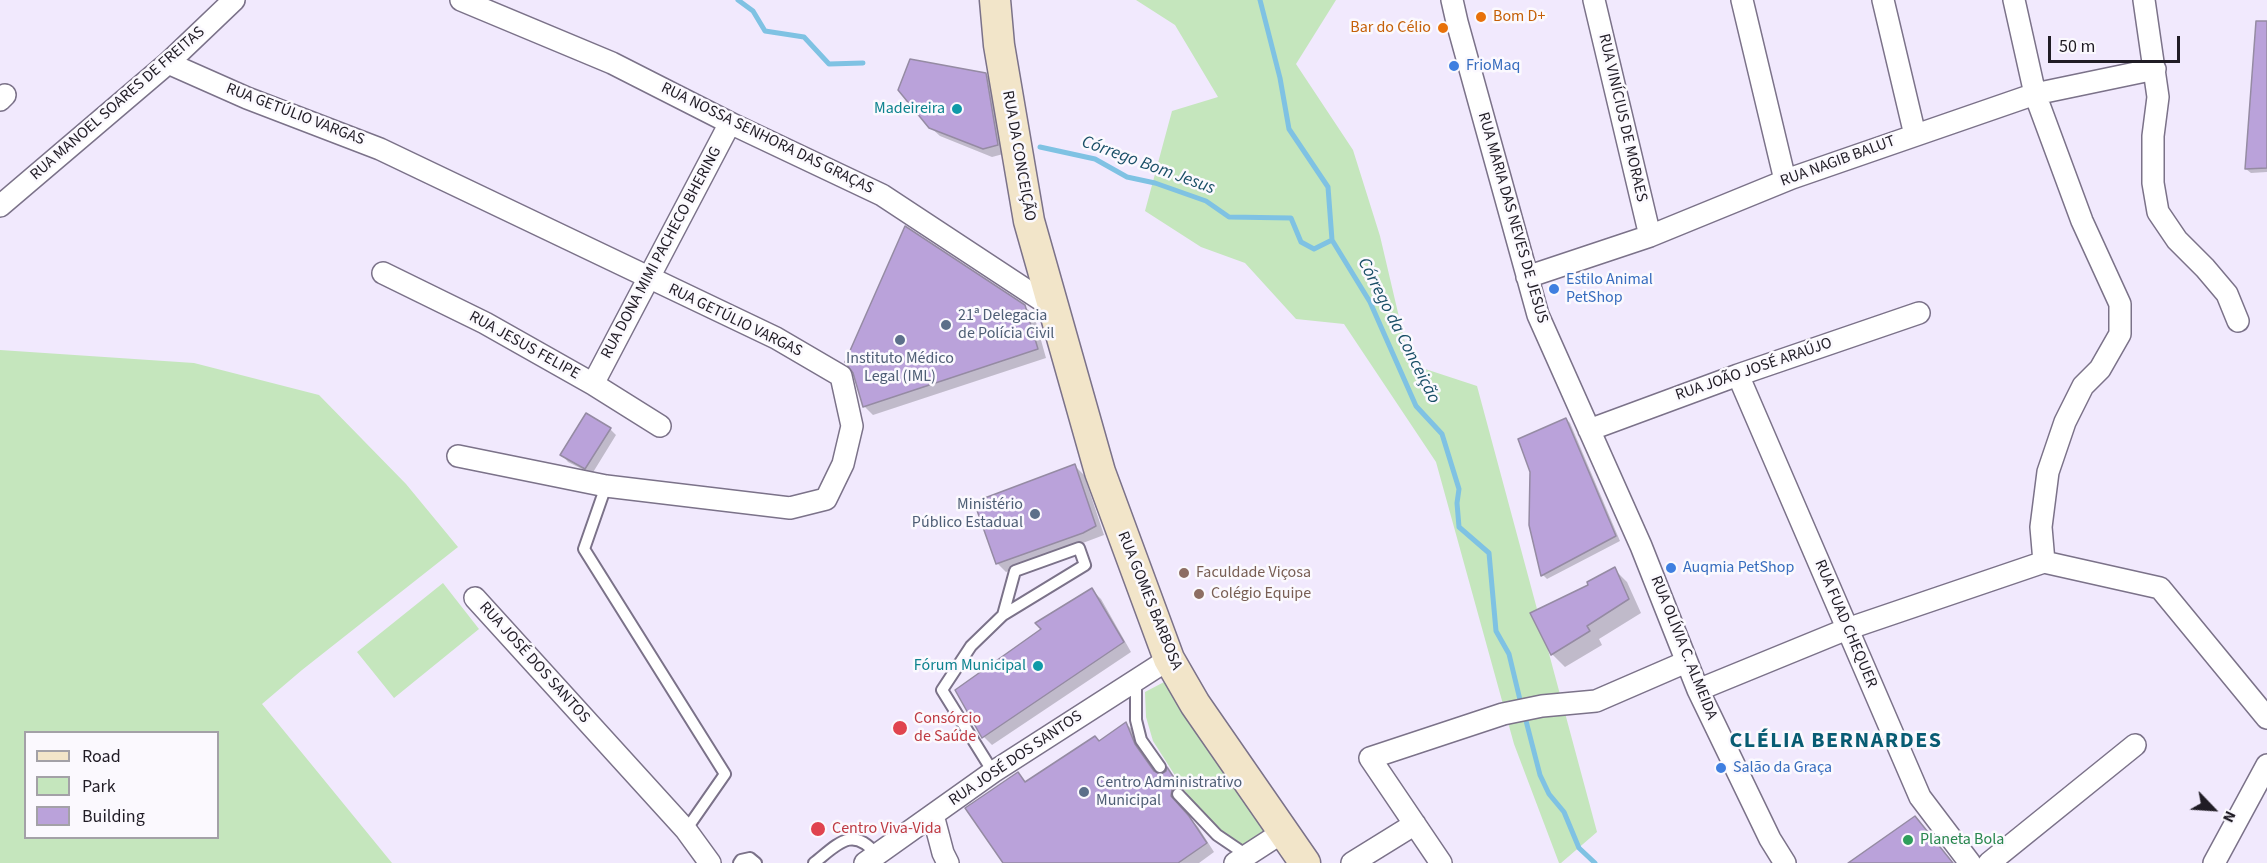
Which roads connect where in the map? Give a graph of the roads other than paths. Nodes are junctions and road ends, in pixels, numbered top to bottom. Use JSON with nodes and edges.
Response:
{"nodes":[{"id":1,"x":234,"y":0,"type":"edge"},
{"id":2,"x":462,"y":0,"type":"edge"},
{"id":3,"x":995,"y":0,"type":"edge"},
{"id":4,"x":1452,"y":0,"type":"edge"},
{"id":5,"x":1594,"y":0,"type":"edge"},
{"id":6,"x":1742,"y":0,"type":"edge"},
{"id":7,"x":1883,"y":0,"type":"edge"},
{"id":8,"x":2014,"y":0,"type":"edge"},
{"id":9,"x":2144,"y":0,"type":"edge"},
{"id":10,"x":168,"y":63,"type":"junction"},
{"id":11,"x":2155,"y":69,"type":"junction"},
{"id":12,"x":2035,"y":94,"type":"junction"},
{"id":13,"x":730,"y":123,"type":"junction"},
{"id":14,"x":1915,"y":135,"type":"junction"},
{"id":15,"x":1785,"y":180,"type":"junction"},
{"id":16,"x":0,"y":206,"type":"edge"},
{"id":17,"x":1650,"y":236,"type":"junction"},
{"id":18,"x":383,"y":273,"type":"dead end"},
{"id":19,"x":1527,"y":277,"type":"junction"},
{"id":20,"x":650,"y":279,"type":"junction"},
{"id":21,"x":1054,"y":309,"type":"junction"},
{"id":22,"x":1919,"y":313,"type":"dead end"},
{"id":23,"x":2238,"y":321,"type":"dead end"},
{"id":24,"x":1738,"y":375,"type":"junction"},
{"id":25,"x":594,"y":384,"type":"junction"},
{"id":26,"x":660,"y":426,"type":"dead end"},
{"id":27,"x":1589,"y":430,"type":"junction"},
{"id":28,"x":458,"y":456,"type":"dead end"},
{"id":29,"x":606,"y":486,"type":"junction"},
{"id":30,"x":2044,"y":562,"type":"junction"},
{"id":31,"x":475,"y":598,"type":"dead end"},
{"id":32,"x":1003,"y":615,"type":"junction"},
{"id":33,"x":1847,"y":629,"type":"junction"},
{"id":34,"x":1169,"y":659,"type":"junction"},
{"id":35,"x":1686,"y":662,"type":"junction"},
{"id":36,"x":1136,"y":679,"type":"junction"},
{"id":37,"x":1698,"y":690,"type":"junction"},
{"id":38,"x":2267,"y":718,"type":"edge"},
{"id":39,"x":2135,"y":745,"type":"dead end"},
{"id":40,"x":2267,"y":765,"type":"edge"},
{"id":41,"x":1161,"y":767,"type":"dead end"},
{"id":42,"x":993,"y":772,"type":"junction"},
{"id":43,"x":1178,"y":794,"type":"dead end"},
{"id":44,"x":933,"y":815,"type":"junction"},
{"id":45,"x":1414,"y":824,"type":"junction"},
{"id":46,"x":686,"y":830,"type":"junction"},
{"id":47,"x":1283,"y":832,"type":"junction"},
{"id":48,"x":871,"y":859,"type":"edge"},
{"id":49,"x":1241,"y":859,"type":"edge"},
{"id":50,"x":710,"y":863,"type":"edge"},
{"id":51,"x":739,"y":863,"type":"edge"},
{"id":52,"x":756,"y":863,"type":"edge"},
{"id":53,"x":814,"y":863,"type":"edge"},
{"id":54,"x":948,"y":863,"type":"edge"},
{"id":55,"x":1305,"y":863,"type":"edge"},
{"id":56,"x":1352,"y":863,"type":"edge"},
{"id":57,"x":1441,"y":863,"type":"edge"},
{"id":58,"x":1785,"y":863,"type":"edge"},
{"id":59,"x":1970,"y":863,"type":"edge"},
{"id":60,"x":1989,"y":863,"type":"edge"},
{"id":61,"x":2214,"y":863,"type":"edge"}],
"edges":[{"from":1,"to":10,"type":"street","name":"RUA MANOEL SOARES DE FREITAS"},
{"from":2,"to":13,"type":"street","name":"RUA NOSSA SENHORA DAS GRAÇAS"},
{"from":3,"to":21,"type":"street","name":"RUA DA CONCEIÇÃO"},
{"from":4,"to":19,"type":"street","name":"RUA MARIA DAS NEVES DE JESUS"},
{"from":5,"to":17,"type":"street","name":"RUA VINÍCIUS DE MORAES"},
{"from":6,"to":15,"type":"street"},
{"from":7,"to":14,"type":"street"},
{"from":8,"to":12,"type":"street"},
{"from":9,"to":11,"type":"street"},
{"from":10,"to":16,"type":"street","name":"RUA MANOEL SOARES DE FREITAS"},
{"from":10,"to":20,"type":"street","name":"RUA GETÚLIO VARGAS"},
{"from":11,"to":12,"type":"street","name":"RUA NAGIB BALUT"},
{"from":11,"to":23,"type":"street"},
{"from":12,"to":14,"type":"street","name":"RUA NAGIB BALUT"},
{"from":12,"to":30,"type":"street"},
{"from":13,"to":20,"type":"street","name":"RUA DONA MIMI PACHECO BHERING"},
{"from":13,"to":21,"type":"street","name":"RUA NOSSA SENHORA DAS GRAÇAS"},
{"from":14,"to":15,"type":"street","name":"RUA NAGIB BALUT"},
{"from":15,"to":17,"type":"street","name":"RUA NAGIB BALUT"},
{"from":17,"to":19,"type":"street","name":"RUA NAGIB BALUT"},
{"from":18,"to":25,"type":"street","name":"RUA JESUS FELIPE"},
{"from":19,"to":27,"type":"street","name":"RUA MARIA DAS NEVES DE JESUS"},
{"from":20,"to":25,"type":"street","name":"RUA DONA MIMI PACHECO BHERING"},
{"from":20,"to":29,"type":"street","name":"RUA GETÚLIO VARGAS"},
{"from":21,"to":34,"type":"street","name":"RUA GOMES BARBOSA"},
{"from":22,"to":24,"type":"street","name":"RUA JOÃO JOSÉ ARAÚJO"},
{"from":24,"to":27,"type":"street","name":"RUA JOÃO JOSÉ ARAÚJO"},
{"from":24,"to":33,"type":"street","name":"RUA FUAD CHEQUER"},
{"from":25,"to":26,"type":"street","name":"RUA JESUS FELIPE"},
{"from":27,"to":35,"type":"street","name":"RUA OLÍVIA C. ALMEIDA"},
{"from":28,"to":29,"type":"street","name":"RUA GETÚLIO VARGAS"},
{"from":29,"to":46,"type":"lane"},
{"from":30,"to":33,"type":"street"},
{"from":30,"to":38,"type":"street"},
{"from":31,"to":46,"type":"street","name":"RUA JOSÉ DOS SANTOS"},
{"from":32,"to":32,"type":"lane"},
{"from":32,"to":42,"type":"lane"},
{"from":33,"to":37,"type":"street"},
{"from":33,"to":59,"type":"street","name":"RUA FUAD CHEQUER"},
{"from":34,"to":36,"type":"street","name":"RUA JOSÉ DOS SANTOS"},
{"from":34,"to":47,"type":"street","name":"RUA GOMES BARBOSA"},
{"from":35,"to":37,"type":"street","name":"RUA OLÍVIA C. ALMEIDA"},
{"from":35,"to":45,"type":"street"},
{"from":36,"to":41,"type":"lane"},
{"from":36,"to":42,"type":"street","name":"RUA JOSÉ DOS SANTOS"},
{"from":37,"to":58,"type":"street","name":"RUA OLÍVIA C. ALMEIDA"},
{"from":39,"to":60,"type":"street"},
{"from":40,"to":61,"type":"street"},
{"from":42,"to":44,"type":"street","name":"RUA JOSÉ DOS SANTOS"},
{"from":43,"to":49,"type":"lane"},
{"from":44,"to":48,"type":"street","name":"RUA JOSÉ DOS SANTOS"},
{"from":44,"to":54,"type":"street"},
{"from":45,"to":56,"type":"street"},
{"from":45,"to":57,"type":"street"},
{"from":46,"to":50,"type":"street","name":"RUA JOSÉ DOS SANTOS"},
{"from":47,"to":49,"type":"street"},
{"from":47,"to":55,"type":"street","name":"RUA GOMES BARBOSA"},
{"from":48,"to":53,"type":"lane"},
{"from":51,"to":52,"type":"lane"}]}
